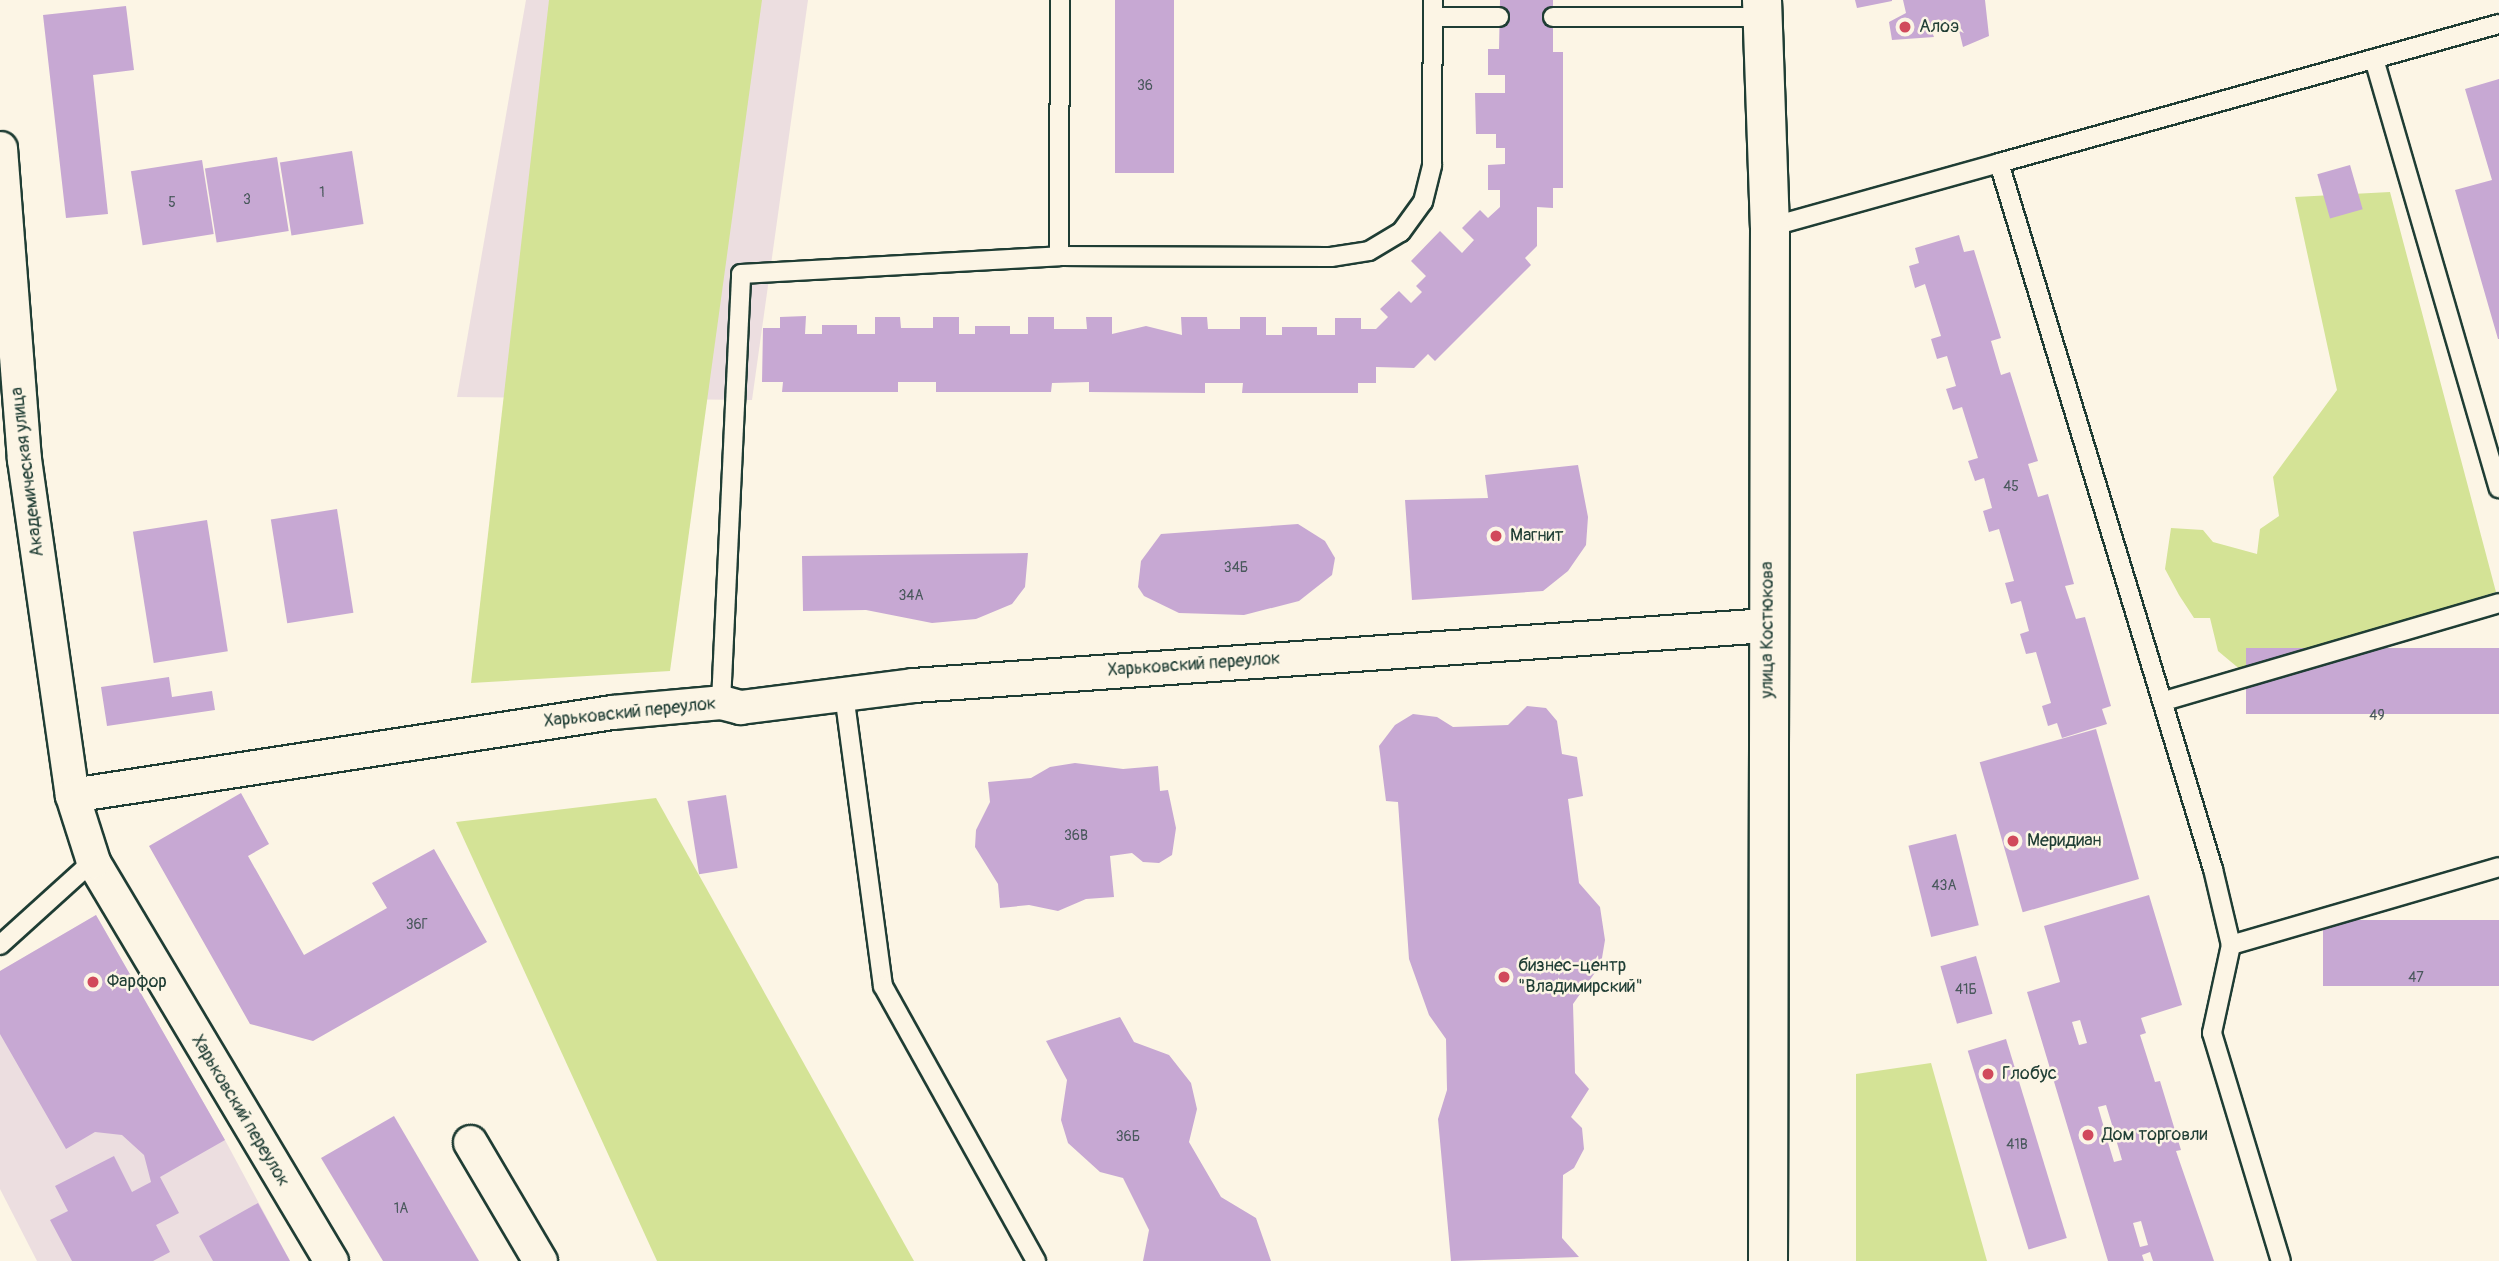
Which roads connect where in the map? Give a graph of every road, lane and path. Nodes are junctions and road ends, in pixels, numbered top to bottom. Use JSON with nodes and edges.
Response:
{"nodes":[{"id":1,"x":1060,"y":0,"type":"edge"},
{"id":2,"x":1763,"y":8,"type":"edge"},
{"id":3,"x":1433,"y":9,"type":"edge"},
{"id":4,"x":1499,"y":17,"type":"dead end"},
{"id":5,"x":1553,"y":17,"type":"dead end"},
{"id":6,"x":2499,"y":24,"type":"edge"},
{"id":7,"x":2374,"y":59,"type":"junction"},
{"id":8,"x":0,"y":148,"type":"edge"},
{"id":9,"x":1999,"y":163,"type":"junction"},
{"id":10,"x":1770,"y":227,"type":"junction"},
{"id":11,"x":1059,"y":256,"type":"junction"},
{"id":12,"x":2499,"y":488,"type":"edge"},
{"id":13,"x":2499,"y":603,"type":"edge"},
{"id":14,"x":1768,"y":625,"type":"junction"},
{"id":15,"x":844,"y":694,"type":"junction"},
{"id":16,"x":2164,"y":701,"type":"junction"},
{"id":17,"x":721,"y":702,"type":"junction"},
{"id":18,"x":72,"y":795,"type":"junction"},
{"id":19,"x":93,"y":861,"type":"junction"},
{"id":20,"x":2499,"y":867,"type":"edge"},
{"id":21,"x":0,"y":945,"type":"edge"},
{"id":22,"x":2231,"y":946,"type":"junction"},
{"id":23,"x":470,"y":1142,"type":"dead end"},
{"id":24,"x":331,"y":1261,"type":"edge"},
{"id":25,"x":540,"y":1261,"type":"edge"},
{"id":26,"x":1036,"y":1261,"type":"edge"},
{"id":27,"x":1768,"y":1261,"type":"edge"},
{"id":28,"x":2281,"y":1261,"type":"edge"}],
"edges":[{"from":1,"to":11,"type":"lane"},
{"from":2,"to":5,"type":"lane"},
{"from":2,"to":10,"type":"main road","name":"улица Костюкова"},
{"from":3,"to":4,"type":"lane"},
{"from":3,"to":11,"type":"lane"},
{"from":6,"to":7,"type":"lane"},
{"from":7,"to":9,"type":"lane"},
{"from":7,"to":12,"type":"lane"},
{"from":8,"to":18,"type":"street","name":"Академическая улица"},
{"from":9,"to":10,"type":"lane"},
{"from":9,"to":16,"type":"lane"},
{"from":10,"to":14,"type":"main road","name":"улица Костюкова"},
{"from":11,"to":17,"type":"lane"},
{"from":13,"to":16,"type":"lane"},
{"from":14,"to":15,"type":"street","name":"Харьковский переулок"},
{"from":14,"to":27,"type":"main road","name":"улица Костюкова"},
{"from":15,"to":17,"type":"street","name":"Харьковский переулок"},
{"from":15,"to":26,"type":"lane"},
{"from":16,"to":22,"type":"lane"},
{"from":17,"to":18,"type":"street","name":"Харьковский переулок"},
{"from":18,"to":19,"type":"street","name":"Харьковский переулок"},
{"from":19,"to":21,"type":"lane"},
{"from":19,"to":24,"type":"street","name":"Харьковский переулок"},
{"from":20,"to":22,"type":"lane"},
{"from":22,"to":28,"type":"lane"},
{"from":23,"to":25,"type":"street"}]}
